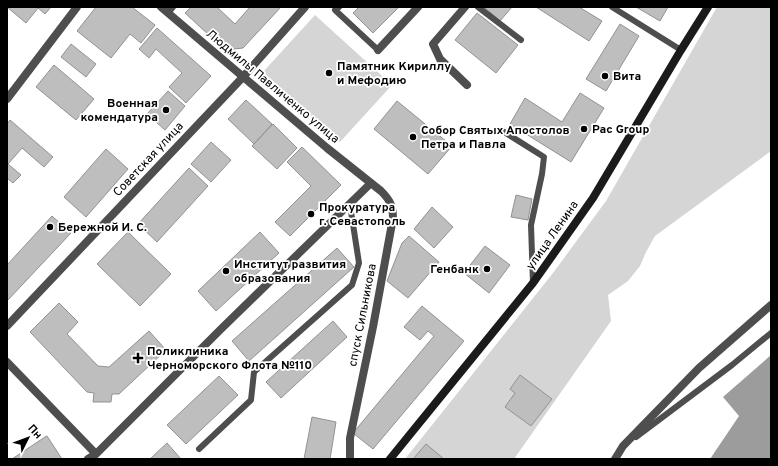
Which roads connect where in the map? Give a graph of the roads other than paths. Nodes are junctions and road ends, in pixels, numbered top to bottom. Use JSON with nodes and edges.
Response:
{"nodes":[{"id":1,"x":77,"y":7,"type":"edge"},
{"id":2,"x":161,"y":7,"type":"edge"},
{"id":3,"x":305,"y":7,"type":"edge"},
{"id":4,"x":339,"y":7,"type":"edge"},
{"id":5,"x":418,"y":7,"type":"edge"},
{"id":6,"x":465,"y":7,"type":"edge"},
{"id":7,"x":478,"y":7,"type":"edge"},
{"id":8,"x":612,"y":7,"type":"edge"},
{"id":9,"x":708,"y":7,"type":"edge"},
{"id":10,"x":171,"y":10,"type":"edge"},
{"id":11,"x":521,"y":40,"type":"dead end"},
{"id":12,"x":378,"y":50,"type":"joint"},
{"id":13,"x":681,"y":50,"type":"junction"},
{"id":14,"x":242,"y":77,"type":"junction"},
{"id":15,"x":467,"y":85,"type":"dead end"},
{"id":16,"x":7,"y":99,"type":"edge"},
{"id":17,"x":501,"y":130,"type":"dead end"},
{"id":18,"x":371,"y":183,"type":"junction"},
{"id":19,"x":350,"y":205,"type":"junction"},
{"id":20,"x":533,"y":283,"type":"junction"},
{"id":21,"x":771,"y":305,"type":"edge"},
{"id":22,"x":7,"y":326,"type":"edge"},
{"id":23,"x":771,"y":333,"type":"edge"},
{"id":24,"x":7,"y":362,"type":"edge"},
{"id":25,"x":623,"y":446,"type":"junction"},
{"id":26,"x":199,"y":450,"type":"dead end"},
{"id":27,"x":94,"y":456,"type":"edge"},
{"id":28,"x":88,"y":459,"type":"edge"},
{"id":29,"x":350,"y":459,"type":"edge"},
{"id":30,"x":390,"y":459,"type":"edge"},
{"id":31,"x":615,"y":459,"type":"edge"}],
"edges":[{"from":1,"to":16,"type":"street"},
{"from":2,"to":10,"type":"street","name":"Людмилы Павличенко улица"},
{"from":3,"to":14,"type":"street","name":"Советская улица"},
{"from":4,"to":12,"type":"lane"},
{"from":5,"to":12,"type":"street"},
{"from":6,"to":15,"type":"street"},
{"from":7,"to":11,"type":"lane"},
{"from":8,"to":13,"type":"lane"},
{"from":9,"to":13,"type":"main road","name":"улица Ленина"},
{"from":10,"to":14,"type":"street","name":"Людмилы Павличенко улица"},
{"from":13,"to":20,"type":"main road","name":"улица Ленина"},
{"from":14,"to":18,"type":"street","name":"Людмилы Павличенко улица"},
{"from":14,"to":22,"type":"street","name":"Советская улица"},
{"from":17,"to":20,"type":"lane"},
{"from":18,"to":19,"type":"street"},
{"from":18,"to":29,"type":"street","name":"спуск Сильникова"},
{"from":19,"to":26,"type":"lane"},
{"from":19,"to":27,"type":"street"},
{"from":20,"to":30,"type":"main road","name":"улица Ленина"},
{"from":21,"to":25,"type":"street"},
{"from":23,"to":25,"type":"lane"},
{"from":24,"to":27,"type":"street"},
{"from":25,"to":31,"type":"street"},
{"from":27,"to":28,"type":"street"}]}
